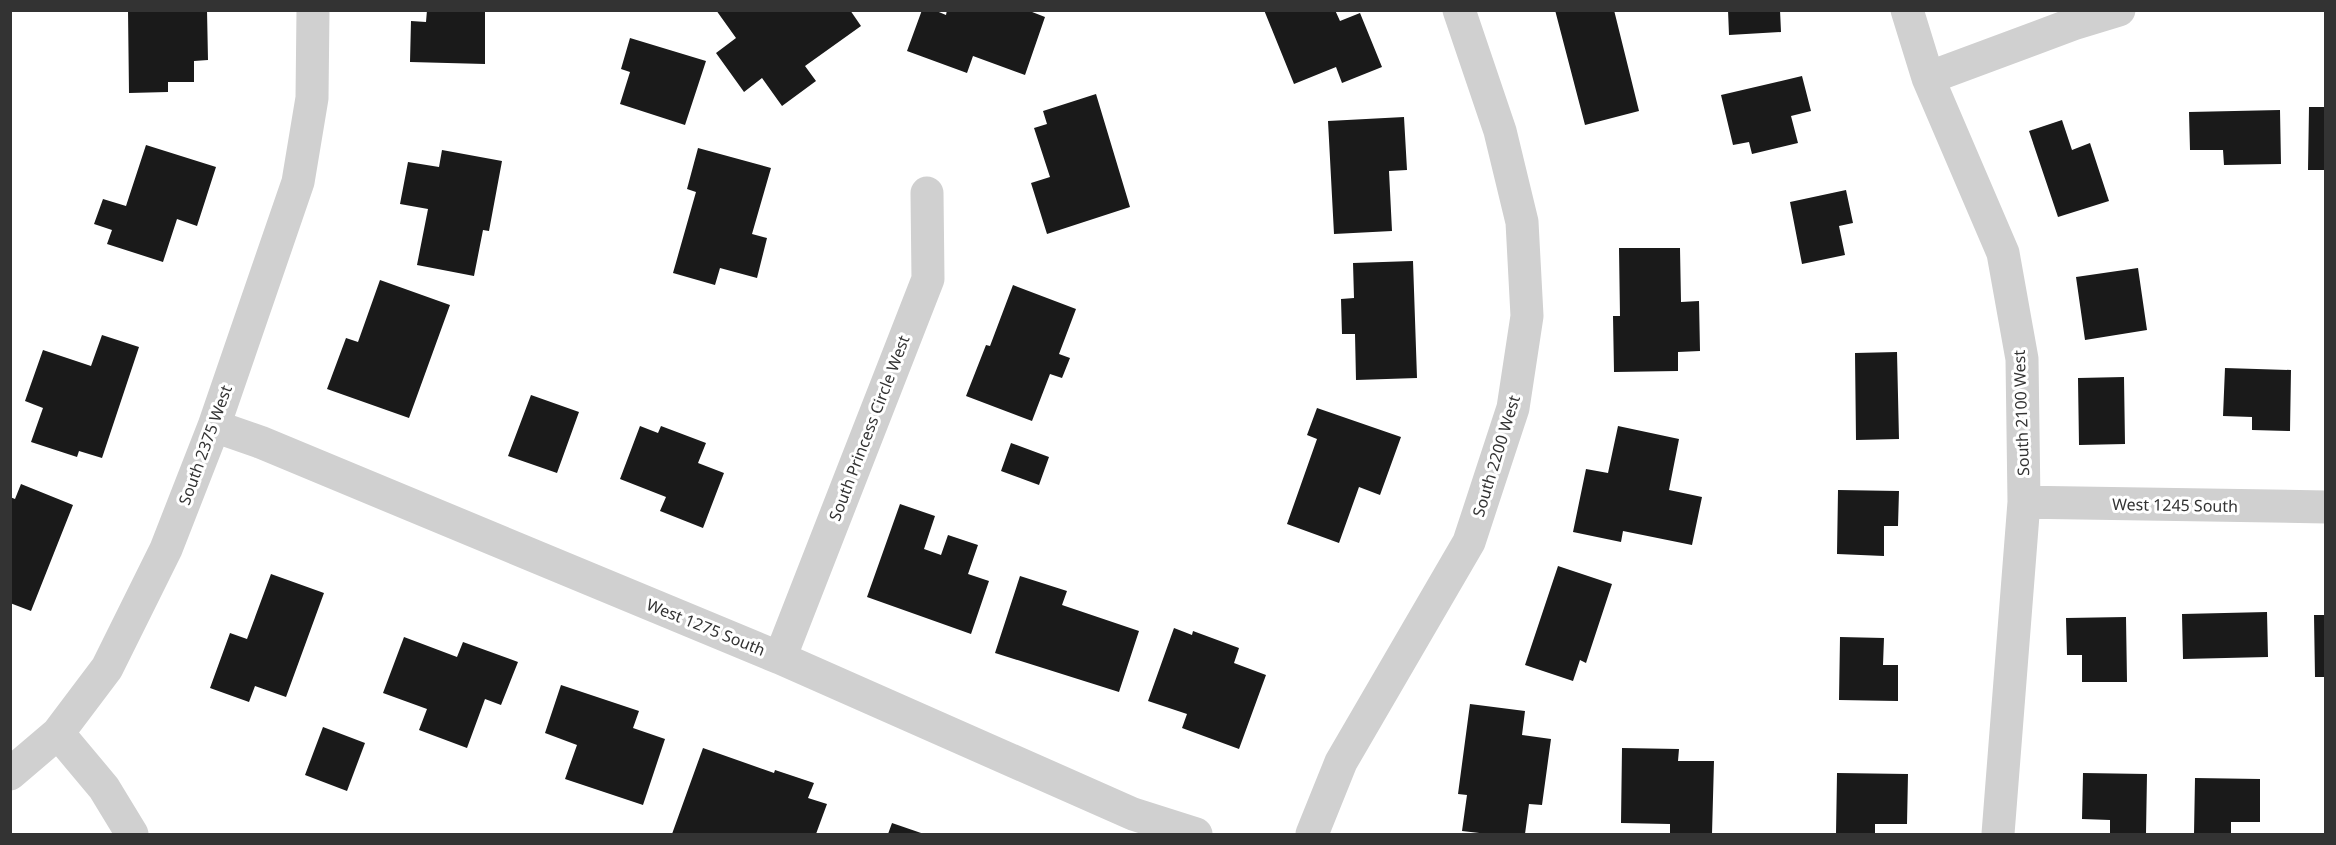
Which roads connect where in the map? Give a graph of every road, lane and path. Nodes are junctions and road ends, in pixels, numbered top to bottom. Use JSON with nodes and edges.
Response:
{"nodes":[{"id":1,"x":314,"y":10,"type":"edge"},
{"id":2,"x":1459,"y":10,"type":"edge"},
{"id":3,"x":1907,"y":10,"type":"edge"},
{"id":4,"x":2120,"y":10,"type":"edge"},
{"id":5,"x":1928,"y":78,"type":"junction"},
{"id":6,"x":927,"y":193,"type":"dead end"},
{"id":7,"x":214,"y":426,"type":"junction"},
{"id":8,"x":2024,"y":502,"type":"junction"},
{"id":9,"x":2325,"y":507,"type":"edge"},
{"id":10,"x":780,"y":658,"type":"junction"},
{"id":11,"x":58,"y":734,"type":"junction"},
{"id":12,"x":10,"y":774,"type":"edge"},
{"id":13,"x":132,"y":834,"type":"edge"},
{"id":14,"x":1196,"y":834,"type":"edge"},
{"id":15,"x":1312,"y":834,"type":"edge"},
{"id":16,"x":1998,"y":834,"type":"edge"}],
"edges":[{"from":1,"to":7,"type":"street","name":"South 2375 West"},
{"from":2,"to":15,"type":"street","name":"South 2200 West"},
{"from":3,"to":5,"type":"street","name":"South 2100 West"},
{"from":4,"to":5,"type":"street"},
{"from":5,"to":8,"type":"street","name":"South 2100 West"},
{"from":6,"to":10,"type":"street","name":"South Princess Circle West"},
{"from":7,"to":10,"type":"street","name":"West 1275 South"},
{"from":7,"to":11,"type":"street","name":"South 2375 West"},
{"from":8,"to":9,"type":"street","name":"West 1245 South"},
{"from":8,"to":16,"type":"street","name":"South 2100 West"},
{"from":10,"to":14,"type":"street","name":"West 1275 South"},
{"from":11,"to":12,"type":"street","name":"South 2375 West"},
{"from":11,"to":13,"type":"street"}]}
